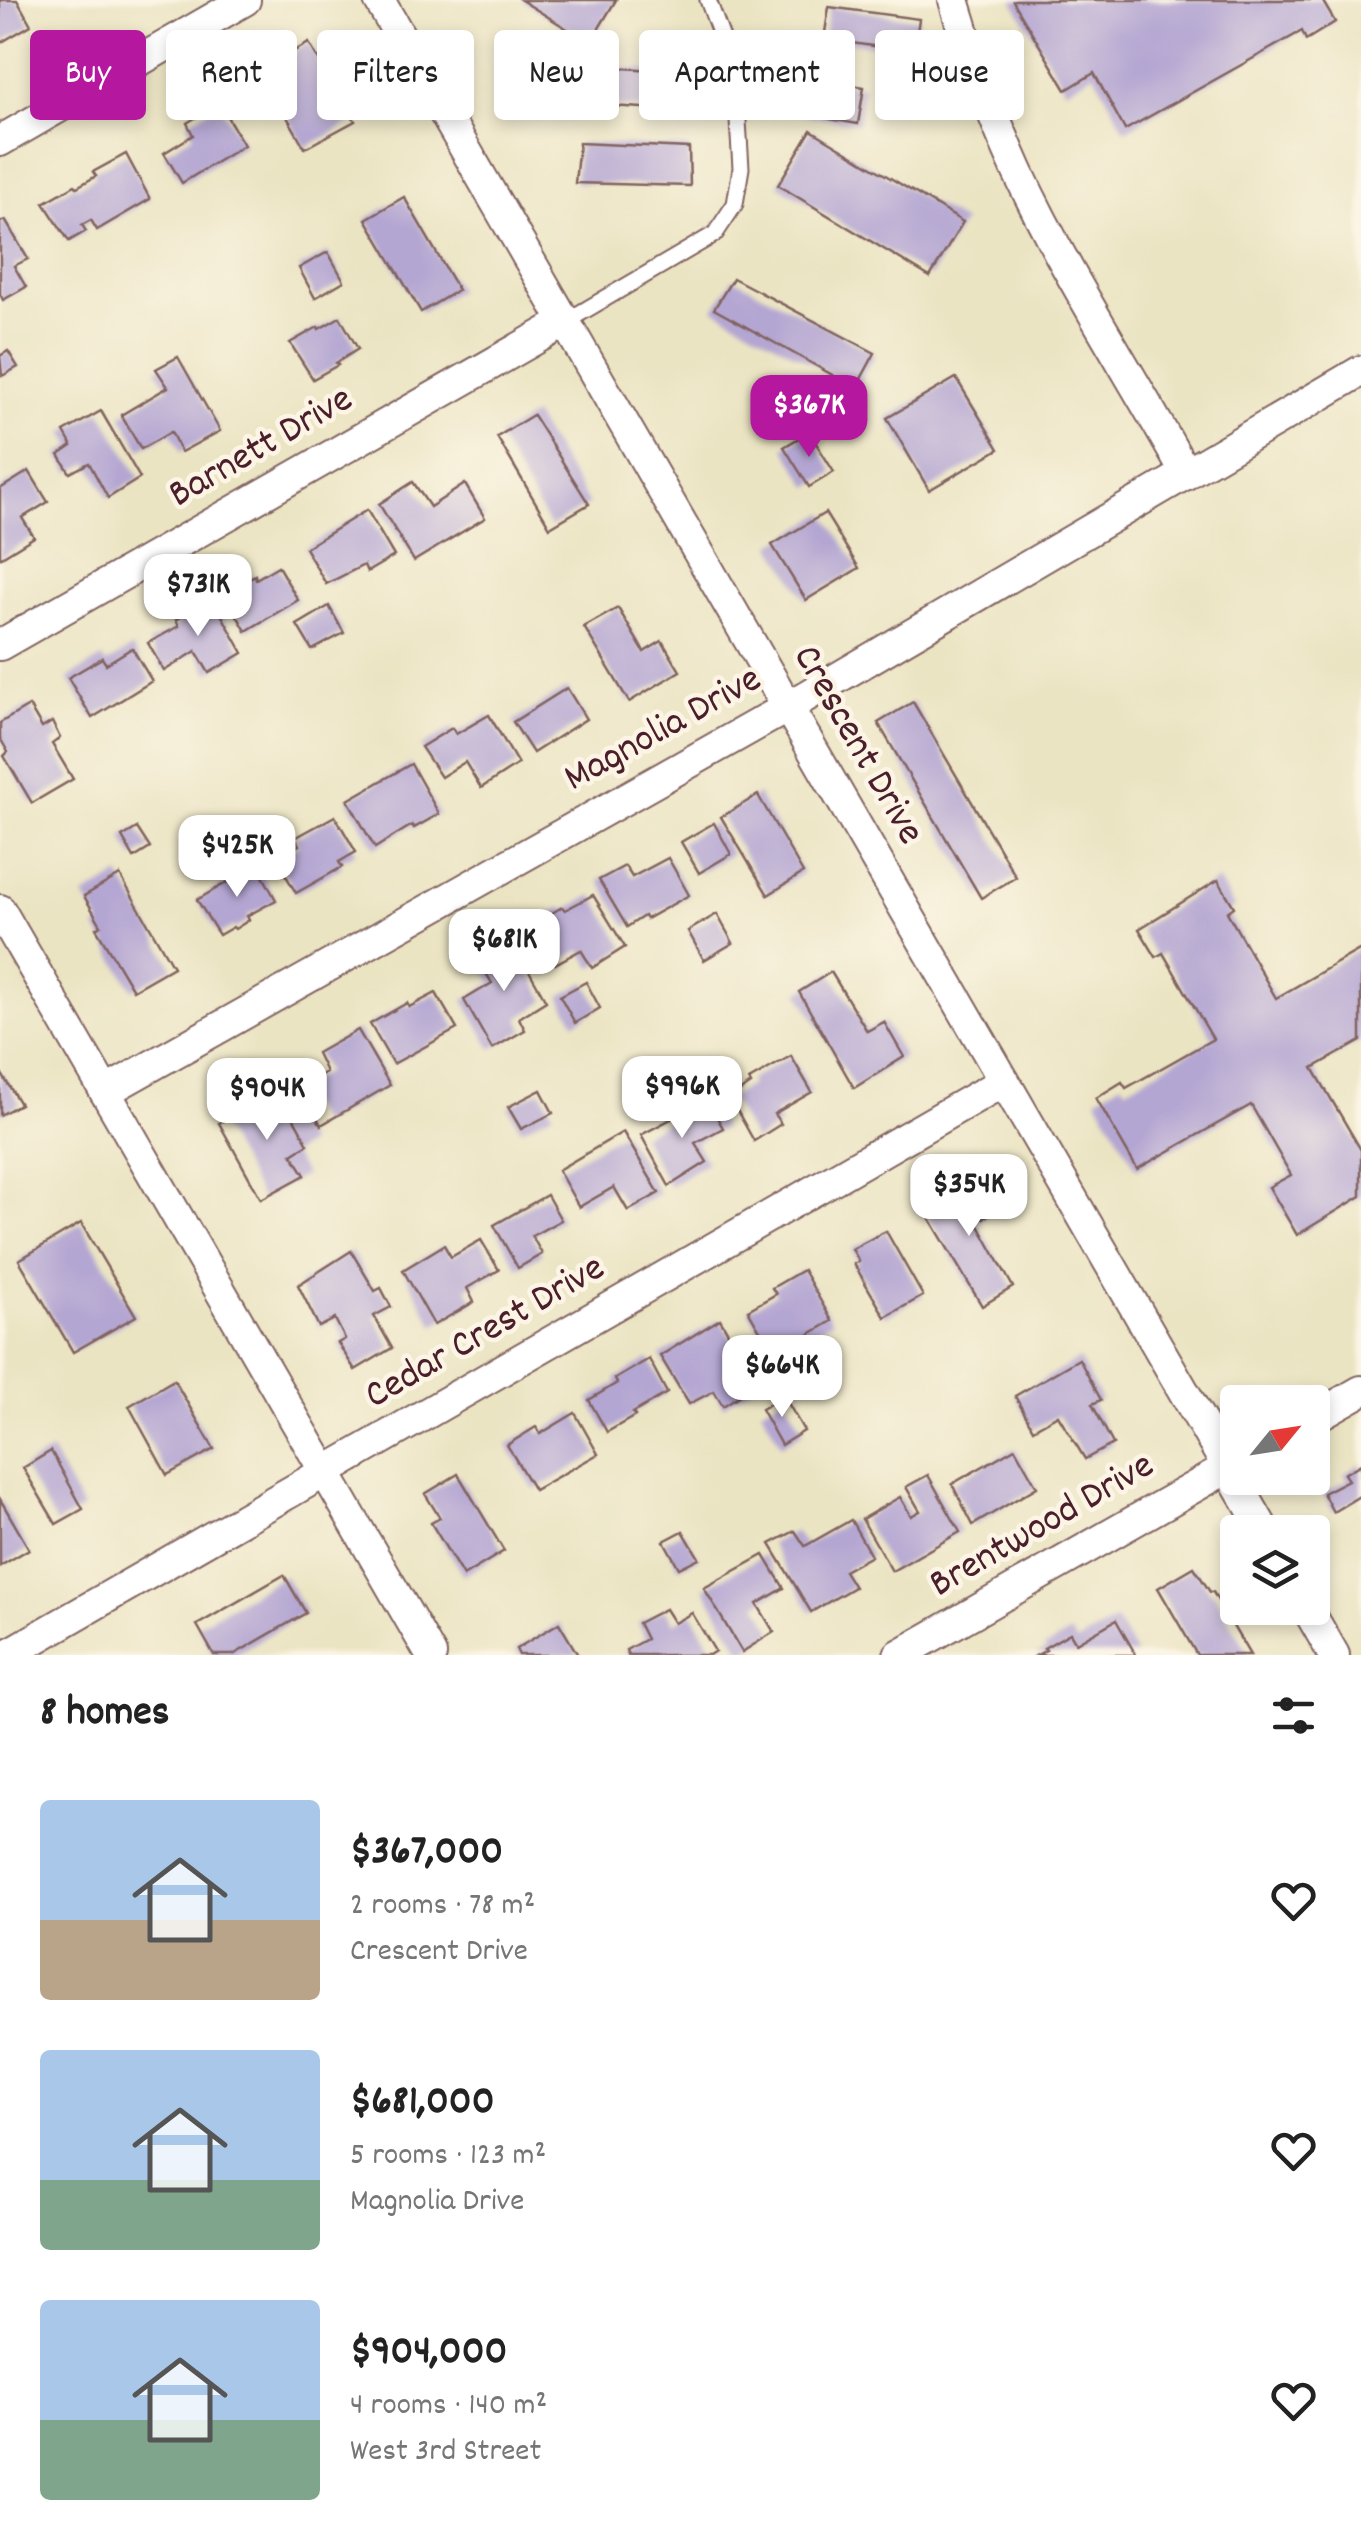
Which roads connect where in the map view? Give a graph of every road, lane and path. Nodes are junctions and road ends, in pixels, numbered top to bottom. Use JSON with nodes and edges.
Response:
{"nodes":[{"id":1,"x":245,"y":0,"type":"edge"},
{"id":2,"x":379,"y":0,"type":"edge"},
{"id":3,"x":708,"y":0,"type":"edge"},
{"id":4,"x":954,"y":0,"type":"edge"},
{"id":5,"x":0,"y":141,"type":"edge"},
{"id":6,"x":565,"y":322,"type":"junction"},
{"id":7,"x":1361,"y":371,"type":"edge"},
{"id":8,"x":1186,"y":474,"type":"junction"},
{"id":9,"x":0,"y":645,"type":"edge"},
{"id":10,"x":788,"y":707,"type":"junction"},
{"id":11,"x":0,"y":910,"type":"edge"},
{"id":12,"x":1004,"y":1082,"type":"junction"},
{"id":13,"x":105,"y":1092,"type":"junction"},
{"id":14,"x":1361,"y":1391,"type":"edge"},
{"id":15,"x":1330,"y":1409,"type":"edge"},
{"id":16,"x":1220,"y":1445,"type":"edge"},
{"id":17,"x":325,"y":1472,"type":"junction"},
{"id":18,"x":1220,"y":1472,"type":"edge"},
{"id":19,"x":1317,"y":1625,"type":"edge"},
{"id":20,"x":7,"y":1655,"type":"edge"},
{"id":21,"x":430,"y":1655,"type":"edge"},
{"id":22,"x":899,"y":1655,"type":"edge"},
{"id":23,"x":1334,"y":1655,"type":"edge"}],
"edges":[{"from":1,"to":5,"type":"street"},
{"from":2,"to":6,"type":"street","name":"Crescent Drive"},
{"from":3,"to":6,"type":"lane"},
{"from":4,"to":8,"type":"street"},
{"from":6,"to":9,"type":"street","name":"Barnett Drive"},
{"from":6,"to":10,"type":"street","name":"Crescent Drive"},
{"from":7,"to":8,"type":"street","name":"Magnolia Drive"},
{"from":8,"to":10,"type":"street","name":"Magnolia Drive"},
{"from":10,"to":12,"type":"street","name":"Crescent Drive"},
{"from":10,"to":13,"type":"street","name":"Magnolia Drive"},
{"from":11,"to":13,"type":"street"},
{"from":12,"to":16,"type":"street","name":"Crescent Drive"},
{"from":12,"to":17,"type":"street","name":"Cedar Crest Drive"},
{"from":13,"to":17,"type":"street"},
{"from":14,"to":15,"type":"street"},
{"from":17,"to":20,"type":"street","name":"Cedar Crest Drive"},
{"from":17,"to":21,"type":"street"},
{"from":18,"to":22,"type":"street","name":"Brentwood Drive"},
{"from":19,"to":23,"type":"street"}]}
